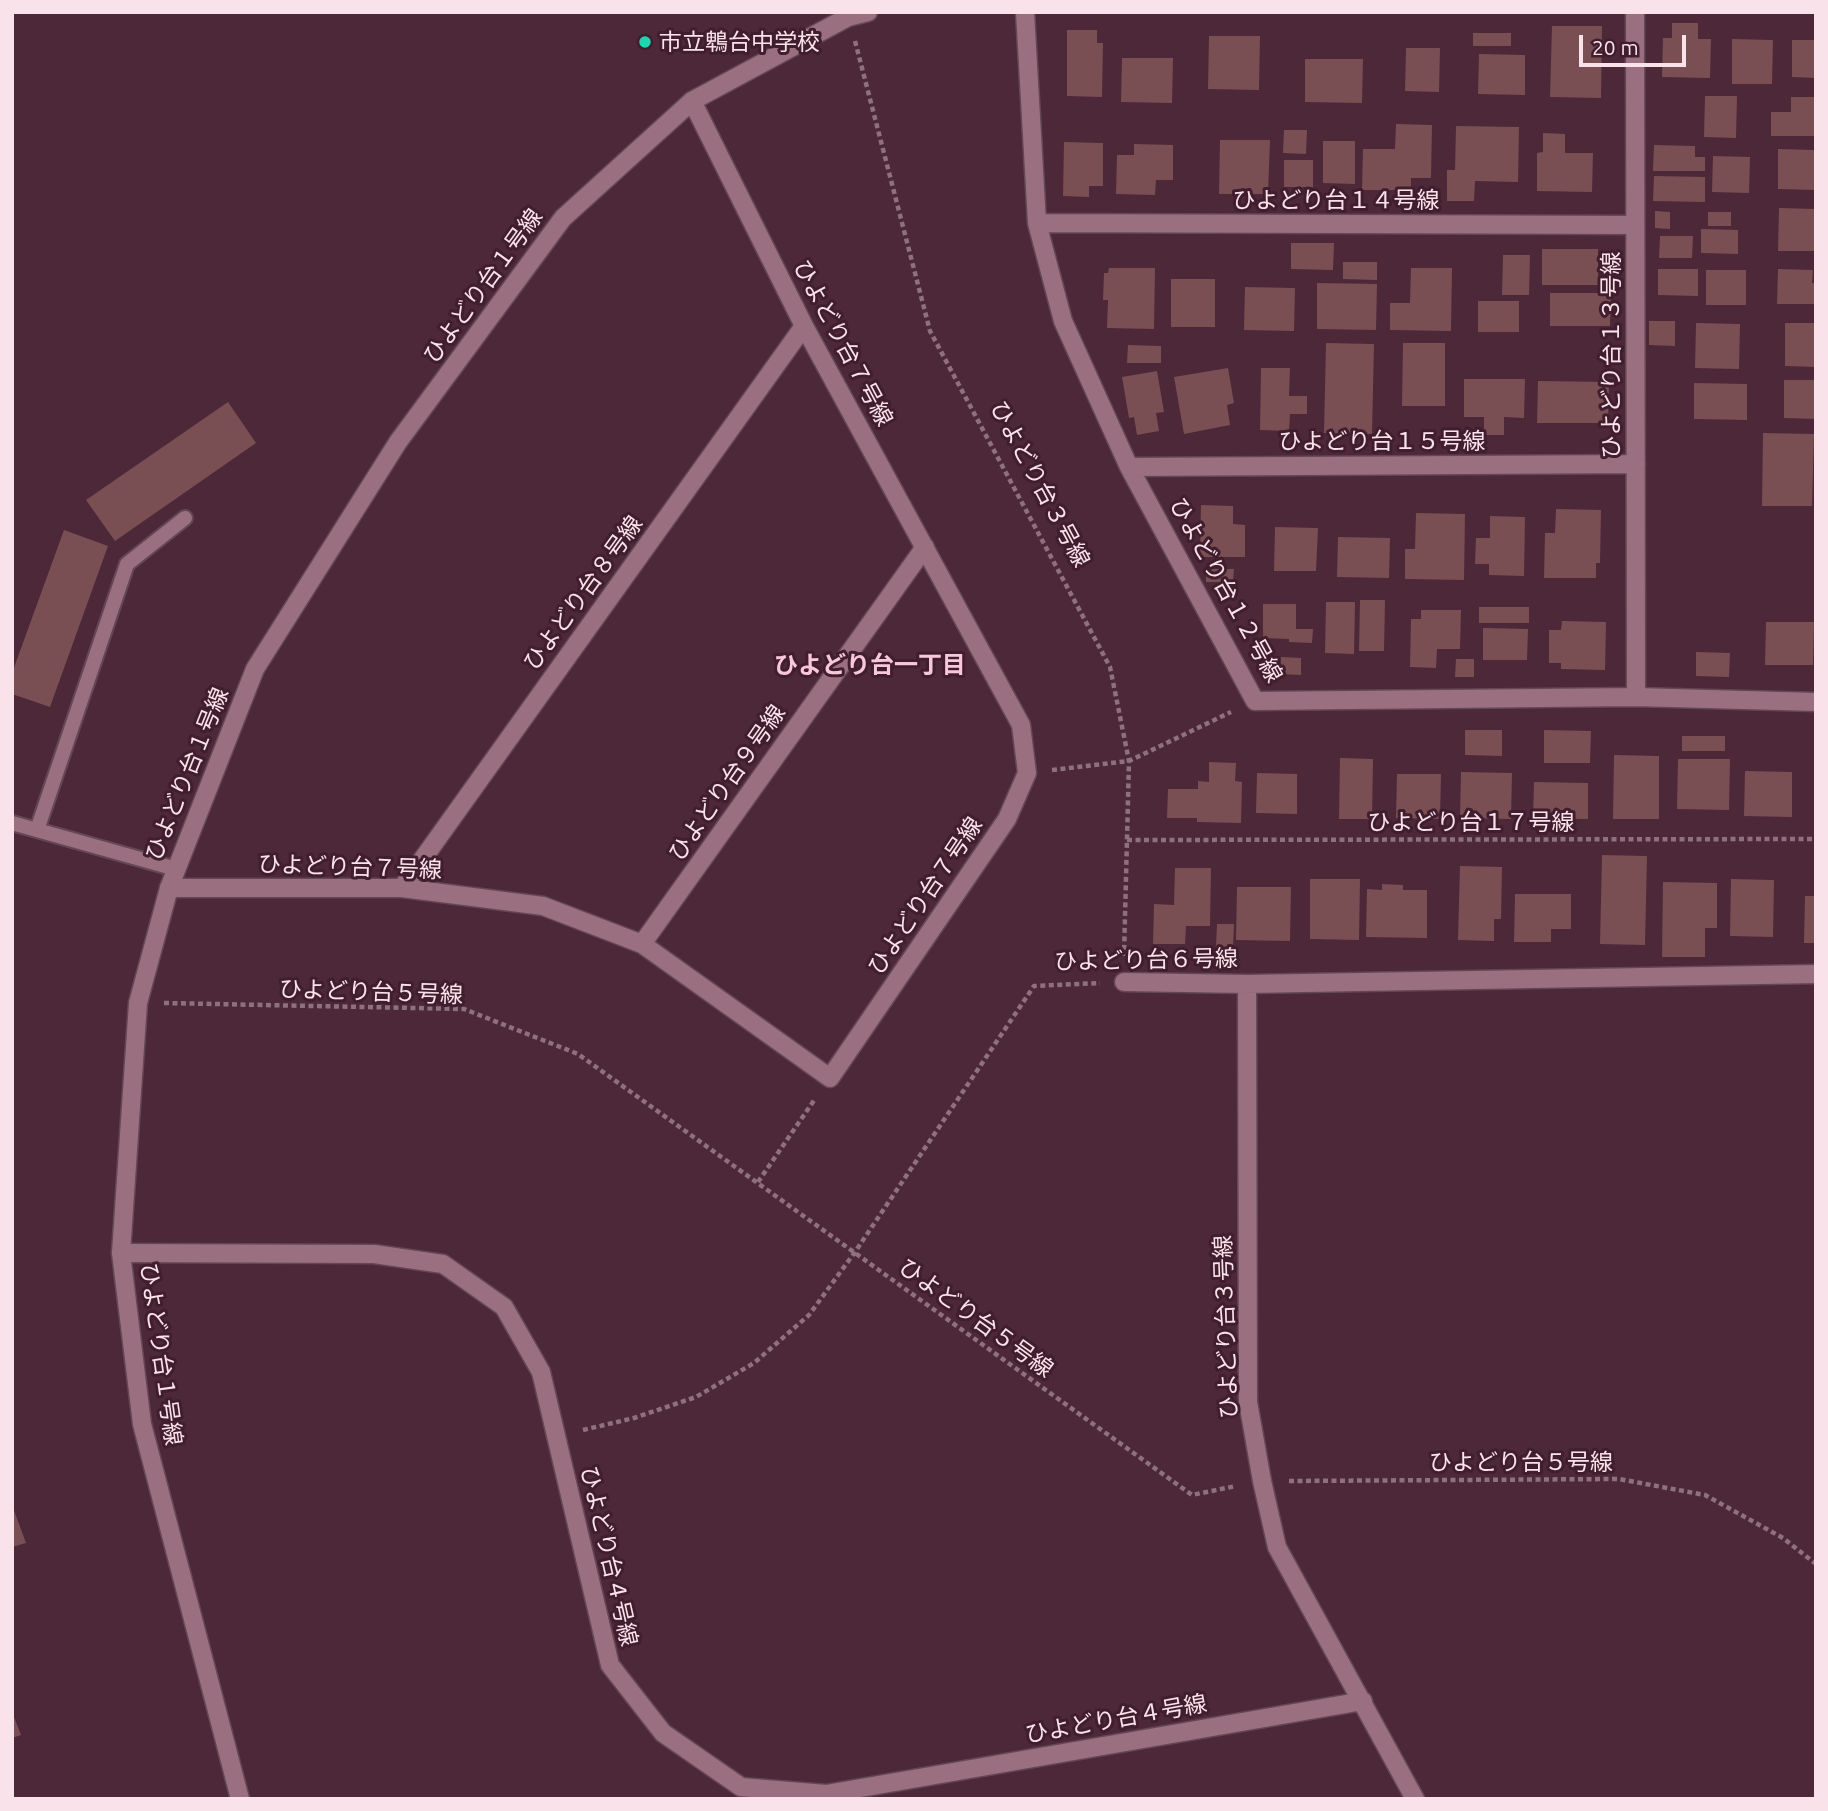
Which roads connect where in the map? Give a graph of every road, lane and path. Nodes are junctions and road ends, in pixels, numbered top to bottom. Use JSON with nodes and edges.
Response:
{"nodes":[{"id":1,"x":868,"y":12,"type":"edge"},
{"id":2,"x":1024,"y":12,"type":"edge"},
{"id":3,"x":1635,"y":12,"type":"edge"},
{"id":4,"x":848,"y":17,"type":"junction"},
{"id":5,"x":692,"y":100,"type":"junction"},
{"id":6,"x":1037,"y":223,"type":"junction"},
{"id":7,"x":1635,"y":225,"type":"junction"},
{"id":8,"x":804,"y":326,"type":"junction"},
{"id":9,"x":1636,"y":464,"type":"junction"},
{"id":10,"x":1129,"y":467,"type":"junction"},
{"id":11,"x":185,"y":518,"type":"dead end"},
{"id":12,"x":925,"y":547,"type":"junction"},
{"id":13,"x":1636,"y":697,"type":"junction"},
{"id":14,"x":1255,"y":701,"type":"junction"},
{"id":15,"x":1816,"y":702,"type":"edge"},
{"id":16,"x":1129,"y":761,"type":"junction"},
{"id":17,"x":1027,"y":773,"type":"junction"},
{"id":18,"x":12,"y":823,"type":"edge"},
{"id":19,"x":37,"y":830,"type":"junction"},
{"id":20,"x":1816,"y":839,"type":"edge"},
{"id":21,"x":1127,"y":840,"type":"junction"},
{"id":22,"x":176,"y":869,"type":"junction"},
{"id":23,"x":169,"y":888,"type":"junction"},
{"id":24,"x":402,"y":888,"type":"junction"},
{"id":25,"x":642,"y":944,"type":"junction"},
{"id":26,"x":1816,"y":974,"type":"edge"},
{"id":27,"x":1124,"y":982,"type":"junction"},
{"id":28,"x":1247,"y":984,"type":"junction"},
{"id":29,"x":138,"y":1003,"type":"junction"},
{"id":30,"x":830,"y":1078,"type":"junction"},
{"id":31,"x":758,"y":1182,"type":"junction"},
{"id":32,"x":855,"y":1252,"type":"junction"},
{"id":33,"x":121,"y":1253,"type":"junction"},
{"id":34,"x":556,"y":1436,"type":"junction"},
{"id":35,"x":1262,"y":1481,"type":"junction"},
{"id":36,"x":1816,"y":1564,"type":"edge"},
{"id":37,"x":1363,"y":1701,"type":"junction"},
{"id":38,"x":240,"y":1799,"type":"edge"},
{"id":39,"x":1415,"y":1799,"type":"edge"}],
"edges":[{"from":1,"to":4,"type":"street","name":"ひよどり台１号線"},
{"from":2,"to":6,"type":"street","name":"ひよどり台１２号線"},
{"from":3,"to":7,"type":"street","name":"ひよどり台１３号線"},
{"from":4,"to":5,"type":"street","name":"ひよどり台１号線"},
{"from":4,"to":16,"type":"path","name":"ひよどり台３号線"},
{"from":5,"to":8,"type":"street","name":"ひよどり台７号線"},
{"from":5,"to":22,"type":"street","name":"ひよどり台１号線"},
{"from":6,"to":7,"type":"street","name":"ひよどり台１４号線"},
{"from":6,"to":10,"type":"street","name":"ひよどり台１２号線"},
{"from":7,"to":9,"type":"street","name":"ひよどり台１３号線"},
{"from":8,"to":12,"type":"street","name":"ひよどり台７号線"},
{"from":8,"to":24,"type":"street","name":"ひよどり台８号線"},
{"from":9,"to":10,"type":"street","name":"ひよどり台１５号線"},
{"from":9,"to":13,"type":"street","name":"ひよどり台１３号線"},
{"from":10,"to":14,"type":"street","name":"ひよどり台１２号線"},
{"from":11,"to":19,"type":"lane"},
{"from":12,"to":17,"type":"street","name":"ひよどり台７号線"},
{"from":12,"to":25,"type":"street","name":"ひよどり台９号線"},
{"from":13,"to":14,"type":"street","name":"ひよどり台１２号線"},
{"from":13,"to":15,"type":"street","name":"ひよどり台１２号線"},
{"from":14,"to":16,"type":"path"},
{"from":16,"to":17,"type":"path"},
{"from":16,"to":21,"type":"path","name":"ひよどり台３号線"},
{"from":17,"to":30,"type":"street","name":"ひよどり台７号線"},
{"from":18,"to":19,"type":"lane"},
{"from":19,"to":22,"type":"lane"},
{"from":20,"to":21,"type":"path","name":"ひよどり台１７号線"},
{"from":21,"to":27,"type":"path","name":"ひよどり台３号線"},
{"from":22,"to":23,"type":"street","name":"ひよどり台１号線"},
{"from":23,"to":24,"type":"street","name":"ひよどり台７号線"},
{"from":23,"to":29,"type":"street","name":"ひよどり台１号線"},
{"from":24,"to":25,"type":"street","name":"ひよどり台７号線"},
{"from":25,"to":30,"type":"street","name":"ひよどり台７号線"},
{"from":26,"to":28,"type":"street","name":"ひよどり台６号線"},
{"from":27,"to":28,"type":"street","name":"ひよどり台６号線"},
{"from":27,"to":32,"type":"path","name":"ひよどり台６号線"},
{"from":28,"to":35,"type":"street","name":"ひよどり台３号線"},
{"from":29,"to":31,"type":"path","name":"ひよどり台５号線"},
{"from":29,"to":33,"type":"street","name":"ひよどり台１号線"},
{"from":30,"to":31,"type":"path"},
{"from":31,"to":32,"type":"path","name":"ひよどり台５号線"},
{"from":32,"to":34,"type":"path","name":"ひよどり台６号線"},
{"from":32,"to":35,"type":"path","name":"ひよどり台５号線"},
{"from":33,"to":34,"type":"street","name":"ひよどり台４号線"},
{"from":33,"to":38,"type":"street","name":"ひよどり台１号線"},
{"from":34,"to":37,"type":"street","name":"ひよどり台４号線"},
{"from":35,"to":36,"type":"path","name":"ひよどり台５号線"},
{"from":35,"to":37,"type":"street","name":"ひよどり台３号線"},
{"from":37,"to":39,"type":"street","name":"ひよどり台３号線"}]}
